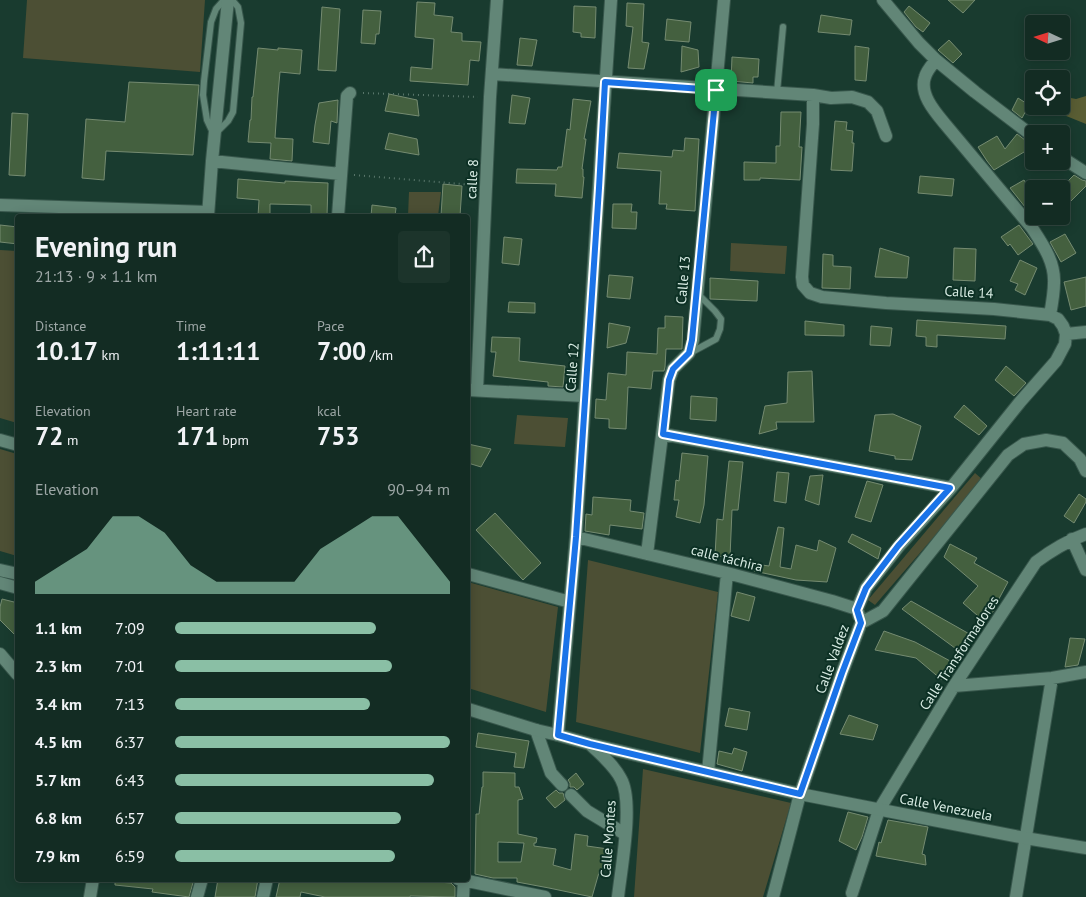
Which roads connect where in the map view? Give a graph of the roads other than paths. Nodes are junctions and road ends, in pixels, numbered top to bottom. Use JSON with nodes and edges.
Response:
{"nodes":[{"id":1,"x":226,"y":0,"type":"edge"},
{"id":2,"x":232,"y":0,"type":"edge"},
{"id":3,"x":497,"y":0,"type":"edge"},
{"id":4,"x":611,"y":0,"type":"edge"},
{"id":5,"x":724,"y":0,"type":"edge"},
{"id":6,"x":883,"y":0,"type":"edge"},
{"id":7,"x":783,"y":27,"type":"dead end"},
{"id":8,"x":936,"y":60,"type":"junction"},
{"id":9,"x":492,"y":74,"type":"junction"},
{"id":10,"x":605,"y":82,"type":"junction"},
{"id":11,"x":716,"y":90,"type":"junction"},
{"id":12,"x":777,"y":92,"type":"junction"},
{"id":13,"x":350,"y":93,"type":"road end"},
{"id":14,"x":813,"y":96,"type":"junction"},
{"id":15,"x":1025,"y":130,"type":"edge"},
{"id":16,"x":214,"y":135,"type":"junction"},
{"id":17,"x":886,"y":136,"type":"dead end"},
{"id":18,"x":212,"y":161,"type":"junction"},
{"id":19,"x":1070,"y":163,"type":"edge"},
{"id":20,"x":341,"y":174,"type":"junction"},
{"id":21,"x":1086,"y":174,"type":"edge"},
{"id":22,"x":0,"y":205,"type":"edge"},
{"id":23,"x":208,"y":214,"type":"edge"},
{"id":24,"x":338,"y":214,"type":"edge"},
{"id":25,"x":697,"y":293,"type":"junction"},
{"id":26,"x":1050,"y":315,"type":"junction"},
{"id":27,"x":1086,"y":332,"type":"edge"},
{"id":28,"x":1066,"y":334,"type":"junction"},
{"id":29,"x":689,"y":353,"type":"junction"},
{"id":30,"x":472,"y":390,"type":"edge"},
{"id":31,"x":586,"y":396,"type":"junction"},
{"id":32,"x":663,"y":434,"type":"junction"},
{"id":33,"x":0,"y":440,"type":"edge"},
{"id":34,"x":15,"y":444,"type":"edge"},
{"id":35,"x":1086,"y":471,"type":"edge"},
{"id":36,"x":950,"y":488,"type":"junction"},
{"id":37,"x":1086,"y":534,"type":"edge"},
{"id":38,"x":576,"y":537,"type":"junction"},
{"id":39,"x":1072,"y":539,"type":"junction"},
{"id":40,"x":648,"y":554,"type":"junction"},
{"id":41,"x":0,"y":570,"type":"edge"},
{"id":42,"x":1086,"y":570,"type":"edge"},
{"id":43,"x":15,"y":573,"type":"edge"},
{"id":44,"x":727,"y":573,"type":"junction"},
{"id":45,"x":470,"y":575,"type":"edge"},
{"id":46,"x":0,"y":583,"type":"edge"},
{"id":47,"x":15,"y":587,"type":"edge"},
{"id":48,"x":570,"y":602,"type":"junction"},
{"id":49,"x":857,"y":610,"type":"junction"},
{"id":50,"x":861,"y":623,"type":"junction"},
{"id":51,"x":0,"y":654,"type":"edge"},
{"id":52,"x":15,"y":672,"type":"edge"},
{"id":53,"x":1086,"y":672,"type":"edge"},
{"id":54,"x":1052,"y":678,"type":"junction"},
{"id":55,"x":954,"y":686,"type":"junction"},
{"id":56,"x":470,"y":710,"type":"edge"},
{"id":57,"x":536,"y":730,"type":"junction"},
{"id":58,"x":558,"y":735,"type":"junction"},
{"id":59,"x":590,"y":744,"type":"junction"},
{"id":60,"x":708,"y":772,"type":"junction"},
{"id":61,"x":562,"y":785,"type":"dead end"},
{"id":62,"x":800,"y":794,"type":"junction"},
{"id":63,"x":571,"y":795,"type":"dead end"},
{"id":64,"x":879,"y":810,"type":"junction"},
{"id":65,"x":625,"y":834,"type":"junction"},
{"id":66,"x":1025,"y":838,"type":"junction"},
{"id":67,"x":1086,"y":848,"type":"edge"},
{"id":68,"x":470,"y":881,"type":"edge"},
{"id":69,"x":92,"y":882,"type":"edge"},
{"id":70,"x":201,"y":882,"type":"edge"},
{"id":71,"x":266,"y":882,"type":"edge"},
{"id":72,"x":462,"y":882,"type":"edge"},
{"id":73,"x":852,"y":893,"type":"dead end"},
{"id":74,"x":90,"y":897,"type":"edge"},
{"id":75,"x":197,"y":897,"type":"edge"},
{"id":76,"x":264,"y":897,"type":"edge"},
{"id":77,"x":463,"y":897,"type":"edge"},
{"id":78,"x":545,"y":897,"type":"edge"},
{"id":79,"x":618,"y":897,"type":"edge"},
{"id":80,"x":774,"y":897,"type":"edge"},
{"id":81,"x":1016,"y":897,"type":"edge"}],
"edges":[{"from":1,"to":16,"type":"street"},
{"from":2,"to":16,"type":"lane"},
{"from":3,"to":9,"type":"street","name":"calle 8"},
{"from":4,"to":10,"type":"street","name":"Calle 12"},
{"from":5,"to":11,"type":"street","name":"Calle 13"},
{"from":6,"to":8,"type":"street"},
{"from":7,"to":12,"type":"lane"},
{"from":8,"to":15,"type":"street"},
{"from":8,"to":26,"type":"street"},
{"from":9,"to":10,"type":"street"},
{"from":9,"to":30,"type":"street","name":"calle 8"},
{"from":10,"to":11,"type":"street"},
{"from":10,"to":31,"type":"street","name":"Calle 12"},
{"from":11,"to":12,"type":"street"},
{"from":11,"to":25,"type":"street","name":"Calle 13"},
{"from":12,"to":14,"type":"street"},
{"from":13,"to":20,"type":"street"},
{"from":14,"to":17,"type":"street"},
{"from":14,"to":26,"type":"street","name":"Calle 14"},
{"from":16,"to":18,"type":"street"},
{"from":18,"to":20,"type":"street"},
{"from":18,"to":23,"type":"street"},
{"from":19,"to":21,"type":"street"},
{"from":20,"to":24,"type":"street"},
{"from":22,"to":23,"type":"street"},
{"from":25,"to":29,"type":"street","name":"Calle 13"},
{"from":25,"to":29,"type":"lane"},
{"from":26,"to":28,"type":"street"},
{"from":27,"to":28,"type":"street"},
{"from":28,"to":36,"type":"street"},
{"from":29,"to":32,"type":"street"},
{"from":30,"to":31,"type":"street"},
{"from":31,"to":38,"type":"street","name":"Calle 12"},
{"from":32,"to":36,"type":"street"},
{"from":32,"to":40,"type":"street"},
{"from":33,"to":34,"type":"street"},
{"from":35,"to":50,"type":"street","name":"Calle Valdez"},
{"from":36,"to":49,"type":"street"},
{"from":37,"to":39,"type":"street","name":"Calle Transformadores"},
{"from":38,"to":40,"type":"street","name":"calle táchira"},
{"from":38,"to":48,"type":"street","name":"Calle 12"},
{"from":39,"to":42,"type":"street"},
{"from":39,"to":55,"type":"street","name":"Calle Transformadores"},
{"from":40,"to":44,"type":"street","name":"calle táchira"},
{"from":41,"to":43,"type":"street"},
{"from":44,"to":49,"type":"street","name":"calle táchira"},
{"from":44,"to":60,"type":"street"},
{"from":45,"to":48,"type":"street"},
{"from":46,"to":47,"type":"street"},
{"from":48,"to":58,"type":"street","name":"Calle 12"},
{"from":49,"to":50,"type":"street"},
{"from":50,"to":62,"type":"street","name":"Calle Valdez"},
{"from":51,"to":52,"type":"street"},
{"from":53,"to":54,"type":"street"},
{"from":54,"to":55,"type":"street"},
{"from":54,"to":66,"type":"street"},
{"from":55,"to":64,"type":"street","name":"Calle Transformadores"},
{"from":56,"to":57,"type":"street","name":"Calle Montes"},
{"from":57,"to":58,"type":"street","name":"Calle Montes"},
{"from":57,"to":61,"type":"street"},
{"from":58,"to":59,"type":"street","name":"Calle Montes"},
{"from":59,"to":60,"type":"street","name":"Calle Venezuela"},
{"from":59,"to":65,"type":"street","name":"Calle Montes"},
{"from":60,"to":62,"type":"street","name":"Calle Venezuela"},
{"from":62,"to":64,"type":"street","name":"Calle Venezuela"},
{"from":62,"to":80,"type":"street","name":"Calle Valdez"},
{"from":63,"to":65,"type":"street"},
{"from":64,"to":66,"type":"street","name":"Calle Venezuela"},
{"from":64,"to":73,"type":"street","name":"Calle Transformadores"},
{"from":65,"to":79,"type":"street","name":"Calle Montes"},
{"from":66,"to":67,"type":"street","name":"Calle Venezuela"},
{"from":66,"to":81,"type":"street"},
{"from":68,"to":78,"type":"street"},
{"from":69,"to":74,"type":"street"},
{"from":70,"to":75,"type":"street"},
{"from":71,"to":76,"type":"street"},
{"from":72,"to":77,"type":"street"}]}
